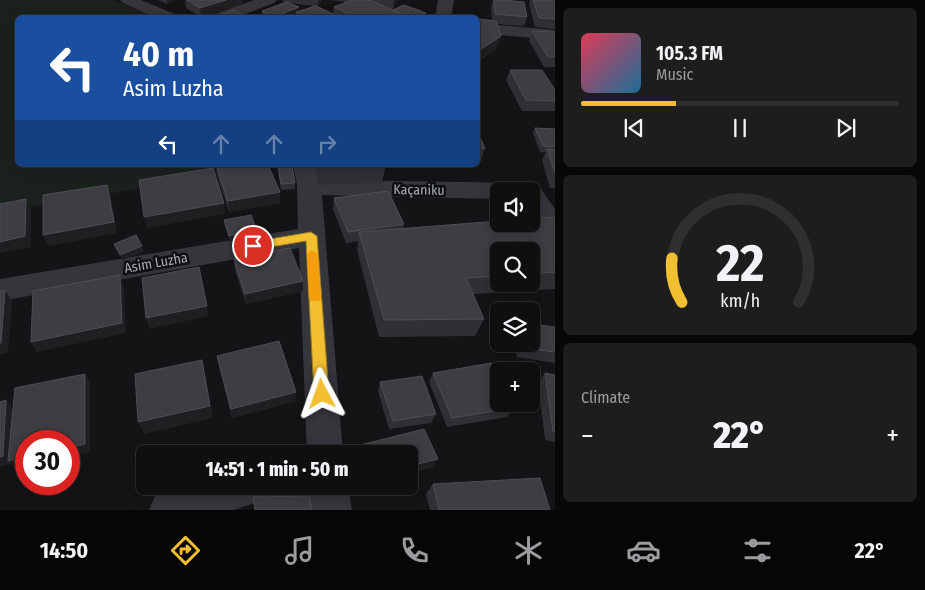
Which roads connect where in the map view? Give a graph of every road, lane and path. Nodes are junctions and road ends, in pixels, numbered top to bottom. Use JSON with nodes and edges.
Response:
{"nodes":[{"id":1,"x":128,"y":0,"type":"edge"},
{"id":2,"x":269,"y":0,"type":"edge"},
{"id":3,"x":446,"y":0,"type":"edge"},
{"id":4,"x":164,"y":15,"type":"edge"},
{"id":5,"x":226,"y":15,"type":"edge"},
{"id":6,"x":444,"y":15,"type":"edge"},
{"id":7,"x":480,"y":28,"type":"edge"},
{"id":8,"x":555,"y":35,"type":"edge"},
{"id":9,"x":307,"y":175,"type":"edge"},
{"id":10,"x":542,"y":206,"type":"edge"},
{"id":11,"x":311,"y":236,"type":"junction"},
{"id":12,"x":0,"y":290,"type":"edge"},
{"id":13,"x":324,"y":445,"type":"edge"},
{"id":14,"x":218,"y":495,"type":"edge"},
{"id":15,"x":330,"y":495,"type":"edge"},
{"id":16,"x":169,"y":510,"type":"edge"},
{"id":17,"x":332,"y":510,"type":"edge"}],
"edges":[{"from":1,"to":4,"type":"street"},
{"from":2,"to":5,"type":"street"},
{"from":3,"to":6,"type":"street"},
{"from":7,"to":8,"type":"street"},
{"from":9,"to":10,"type":"street","name":"Kaçaniku"},
{"from":9,"to":11,"type":"street"},
{"from":11,"to":12,"type":"street","name":"Asim Luzha"},
{"from":11,"to":13,"type":"street"},
{"from":14,"to":16,"type":"street"},
{"from":15,"to":17,"type":"street"}]}
